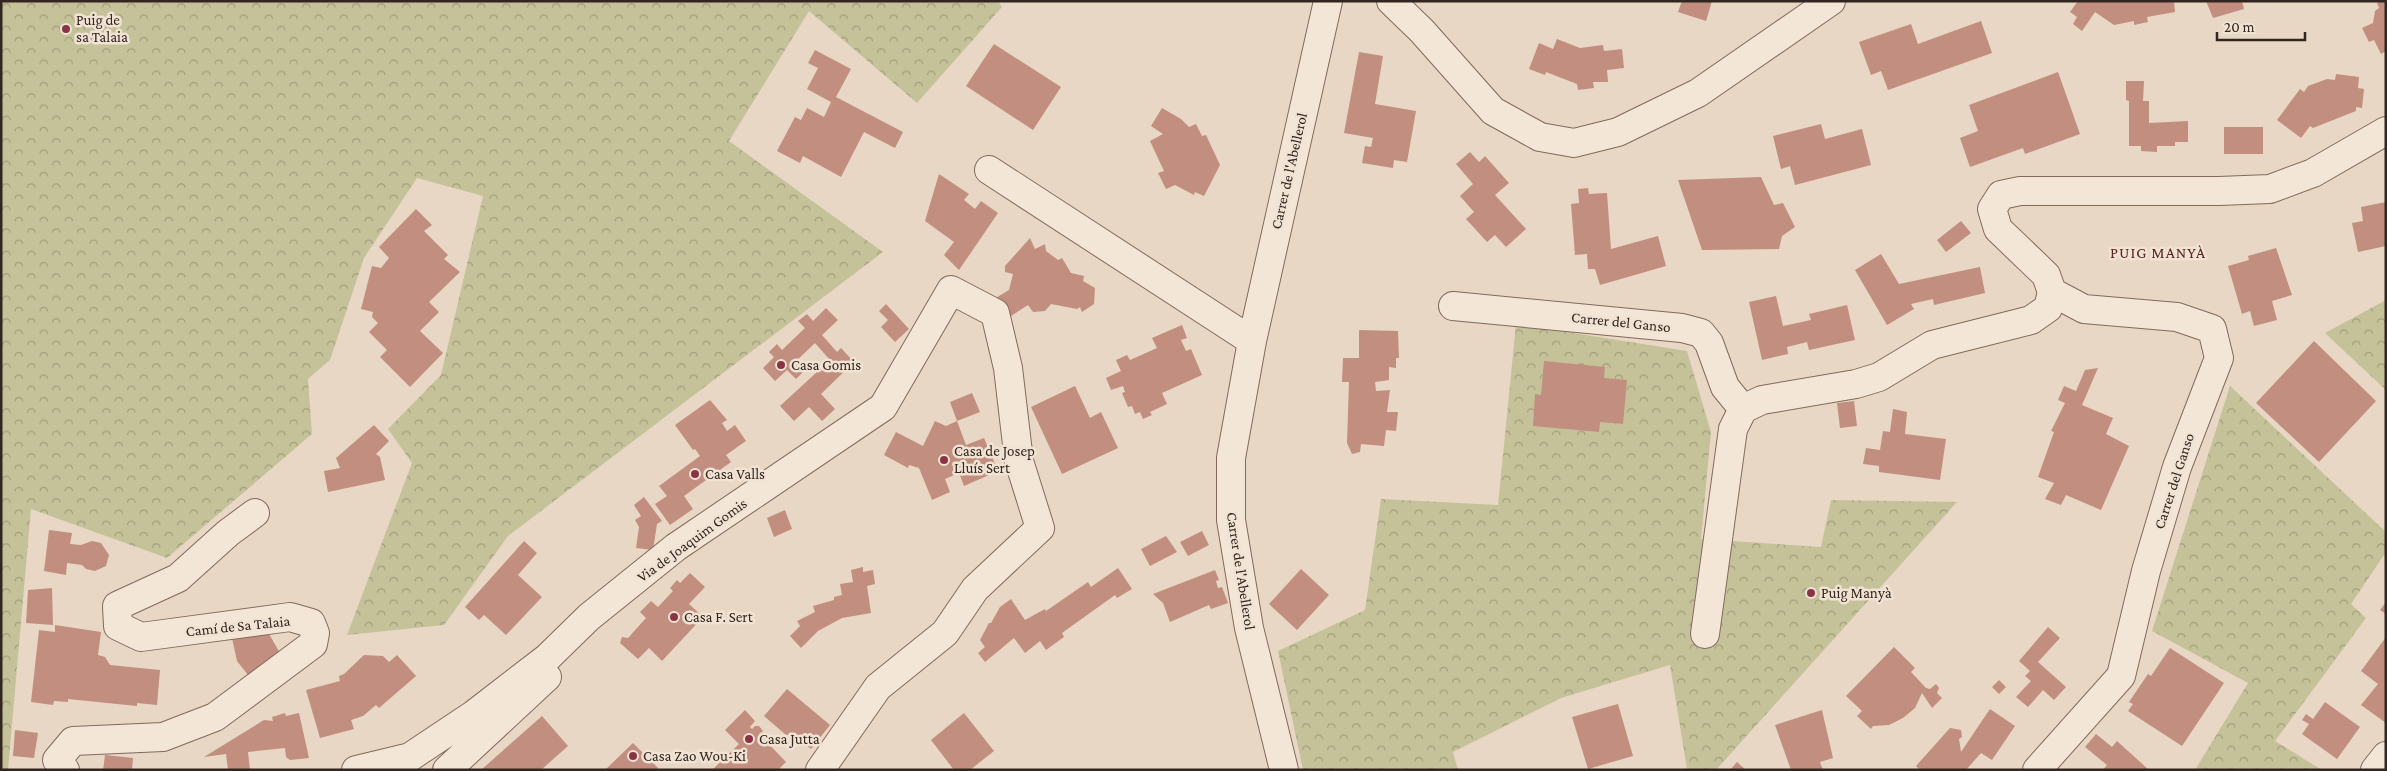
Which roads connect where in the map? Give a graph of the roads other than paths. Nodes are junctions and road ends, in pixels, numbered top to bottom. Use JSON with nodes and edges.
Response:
{"nodes":[{"id":1,"x":1328,"y":1,"type":"edge"},
{"id":2,"x":1391,"y":1,"type":"edge"},
{"id":3,"x":1831,"y":1,"type":"edge"},
{"id":4,"x":2386,"y":131,"type":"edge"},
{"id":5,"x":989,"y":170,"type":"dead end"},
{"id":6,"x":2052,"y":292,"type":"junction"},
{"id":7,"x":1453,"y":306,"type":"dead end"},
{"id":8,"x":1252,"y":340,"type":"junction"},
{"id":9,"x":1743,"y":409,"type":"junction"},
{"id":10,"x":255,"y":513,"type":"dead end"},
{"id":11,"x":1705,"y":634,"type":"dead end"},
{"id":12,"x":547,"y":658,"type":"junction"},
{"id":13,"x":2386,"y":756,"type":"edge"},
{"id":14,"x":65,"y":770,"type":"edge"},
{"id":15,"x":356,"y":770,"type":"edge"},
{"id":16,"x":447,"y":770,"type":"edge"},
{"id":17,"x":820,"y":770,"type":"edge"},
{"id":18,"x":1284,"y":770,"type":"edge"},
{"id":19,"x":2037,"y":770,"type":"edge"},
{"id":20,"x":2375,"y":770,"type":"edge"}],
"edges":[{"from":1,"to":8,"type":"street","name":"Carrer de l'Abellerol"},
{"from":2,"to":3,"type":"street"},
{"from":4,"to":6,"type":"street"},
{"from":5,"to":8,"type":"street"},
{"from":6,"to":9,"type":"street"},
{"from":6,"to":19,"type":"street","name":"Carrer del Ganso"},
{"from":7,"to":9,"type":"street","name":"Carrer del Ganso"},
{"from":8,"to":18,"type":"street","name":"Carrer de l'Abellerol"},
{"from":9,"to":11,"type":"street"},
{"from":10,"to":14,"type":"street","name":"Camí de Sa Talaia"},
{"from":12,"to":15,"type":"street"},
{"from":12,"to":16,"type":"street"},
{"from":12,"to":17,"type":"street","name":"Via de Joaquim Gomis"},
{"from":13,"to":20,"type":"street"}]}
